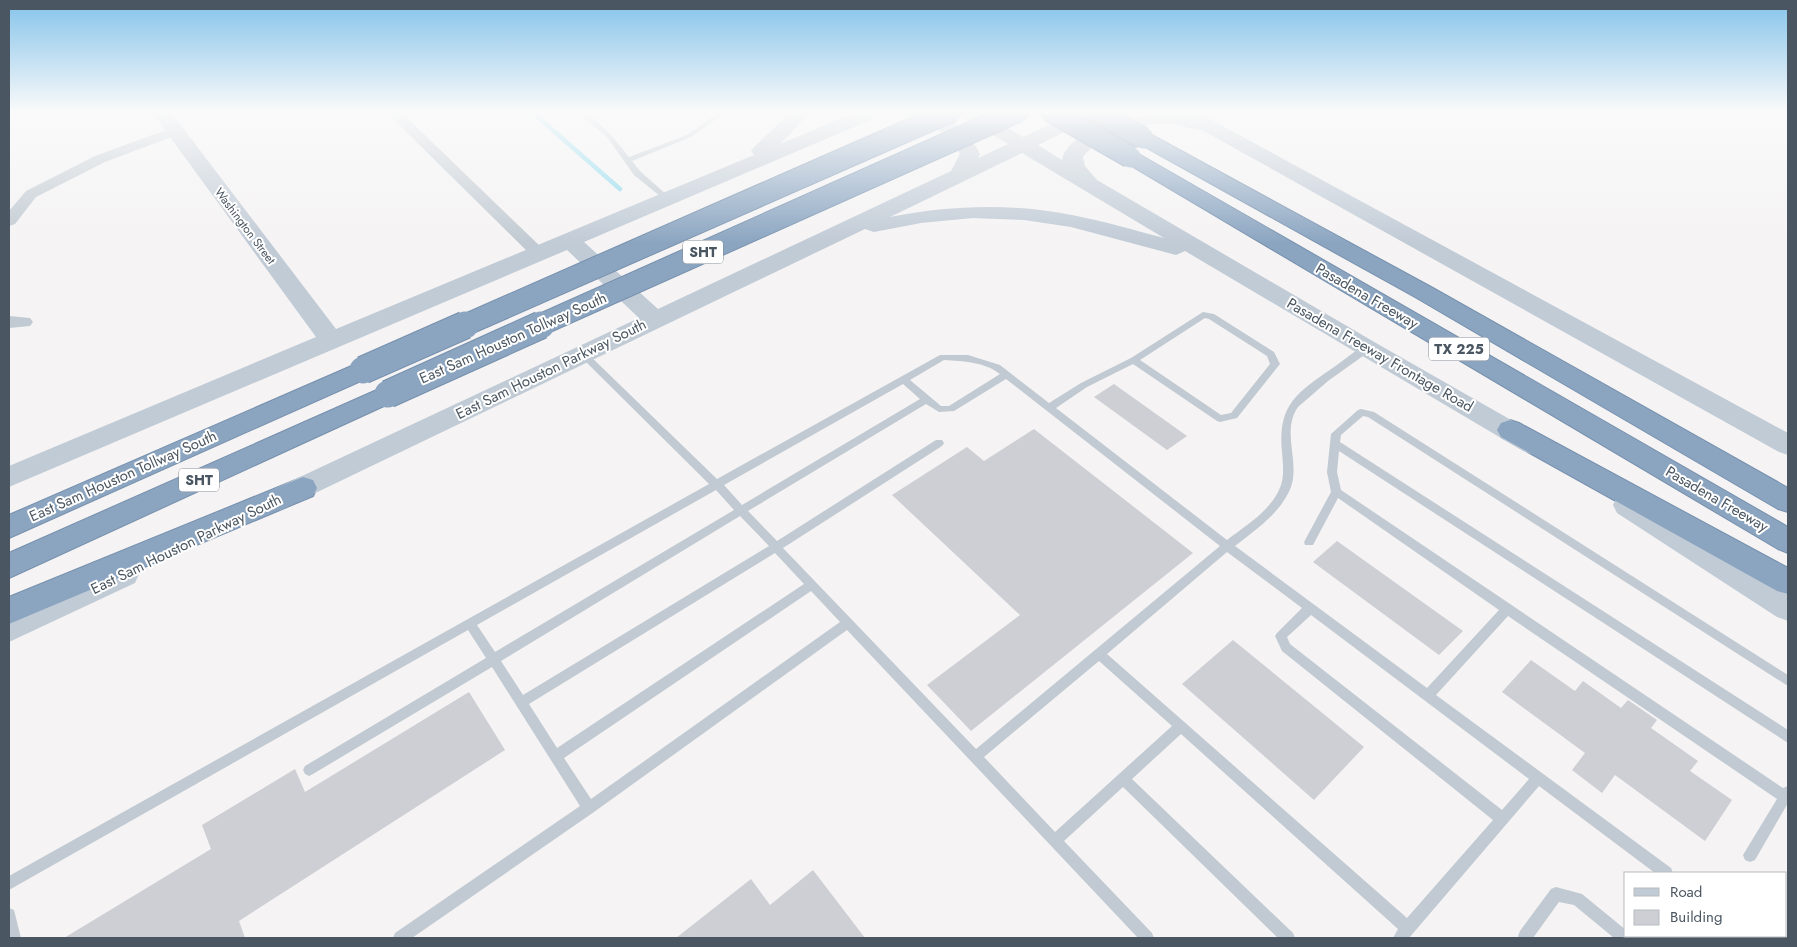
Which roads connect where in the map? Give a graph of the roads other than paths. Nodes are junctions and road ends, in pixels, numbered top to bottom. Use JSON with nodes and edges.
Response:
{"nodes":[{"id":1,"x":110,"y":155,"type":"edge"},
{"id":2,"x":192,"y":155,"type":"edge"},
{"id":3,"x":437,"y":155,"type":"edge"},
{"id":4,"x":623,"y":155,"type":"edge"},
{"id":5,"x":639,"y":155,"type":"edge"},
{"id":6,"x":755,"y":155,"type":"edge"},
{"id":7,"x":769,"y":155,"type":"edge"},
{"id":8,"x":851,"y":155,"type":"edge"},
{"id":9,"x":916,"y":155,"type":"edge"},
{"id":10,"x":969,"y":155,"type":"edge"},
{"id":11,"x":1001,"y":155,"type":"edge"},
{"id":12,"x":1040,"y":155,"type":"edge"},
{"id":13,"x":1074,"y":155,"type":"edge"},
{"id":14,"x":1127,"y":155,"type":"edge"},
{"id":15,"x":1174,"y":155,"type":"edge"},
{"id":16,"x":1262,"y":155,"type":"edge"},
{"id":17,"x":627,"y":160,"type":"junction"},
{"id":18,"x":743,"y":166,"type":"junction"},
{"id":19,"x":959,"y":174,"type":"junction"},
{"id":20,"x":1093,"y":188,"type":"junction"},
{"id":21,"x":666,"y":199,"type":"junction"},
{"id":22,"x":9,"y":221,"type":"edge"},
{"id":23,"x":835,"y":233,"type":"junction"},
{"id":24,"x":569,"y":240,"type":"junction"},
{"id":25,"x":538,"y":253,"type":"junction"},
{"id":26,"x":1259,"y":285,"type":"junction"},
{"id":27,"x":1423,"y":292,"type":"junction"},
{"id":28,"x":655,"y":319,"type":"junction"},
{"id":29,"x":331,"y":340,"type":"junction"},
{"id":30,"x":1367,"y":349,"type":"junction"},
{"id":31,"x":583,"y":354,"type":"junction"},
{"id":32,"x":1134,"y":360,"type":"junction"},
{"id":33,"x":1007,"y":374,"type":"junction"},
{"id":34,"x":903,"y":379,"type":"junction"},
{"id":35,"x":927,"y":399,"type":"junction"},
{"id":36,"x":1050,"y":407,"type":"junction"},
{"id":37,"x":1510,"y":430,"type":"junction"},
{"id":38,"x":939,"y":443,"type":"dead end"},
{"id":39,"x":1335,"y":444,"type":"junction"},
{"id":40,"x":1788,"y":445,"type":"edge"},
{"id":41,"x":9,"y":477,"type":"edge"},
{"id":42,"x":716,"y":484,"type":"junction"},
{"id":43,"x":1788,"y":487,"type":"edge"},
{"id":44,"x":303,"y":488,"type":"junction"},
{"id":45,"x":1336,"y":492,"type":"junction"},
{"id":46,"x":1788,"y":501,"type":"edge"},
{"id":47,"x":740,"y":510,"type":"junction"},
{"id":48,"x":9,"y":527,"type":"edge"},
{"id":49,"x":1788,"y":541,"type":"edge"},
{"id":50,"x":1309,"y":542,"type":"dead end"},
{"id":51,"x":1227,"y":546,"type":"junction"},
{"id":52,"x":776,"y":547,"type":"junction"},
{"id":53,"x":9,"y":566,"type":"edge"},
{"id":54,"x":1788,"y":582,"type":"edge"},
{"id":55,"x":812,"y":585,"type":"junction"},
{"id":56,"x":1310,"y":608,"type":"junction"},
{"id":57,"x":1788,"y":608,"type":"edge"},
{"id":58,"x":1507,"y":609,"type":"junction"},
{"id":59,"x":9,"y":611,"type":"edge"},
{"id":60,"x":470,"y":623,"type":"junction"},
{"id":61,"x":848,"y":623,"type":"junction"},
{"id":62,"x":9,"y":629,"type":"edge"},
{"id":63,"x":1098,"y":653,"type":"junction"},
{"id":64,"x":494,"y":660,"type":"junction"},
{"id":65,"x":1788,"y":681,"type":"edge"},
{"id":66,"x":1428,"y":696,"type":"junction"},
{"id":67,"x":521,"y":702,"type":"junction"},
{"id":68,"x":1181,"y":726,"type":"junction"},
{"id":69,"x":1788,"y":737,"type":"edge"},
{"id":70,"x":556,"y":756,"type":"junction"},
{"id":71,"x":975,"y":758,"type":"junction"},
{"id":72,"x":309,"y":770,"type":"dead end"},
{"id":73,"x":1538,"y":778,"type":"junction"},
{"id":74,"x":1123,"y":779,"type":"junction"},
{"id":75,"x":1786,"y":794,"type":"edge"},
{"id":76,"x":590,"y":808,"type":"junction"},
{"id":77,"x":1503,"y":818,"type":"junction"},
{"id":78,"x":1055,"y":841,"type":"junction"},
{"id":79,"x":1750,"y":855,"type":"dead end"},
{"id":80,"x":1665,"y":872,"type":"edge"},
{"id":81,"x":9,"y":883,"type":"edge"},
{"id":82,"x":9,"y":914,"type":"edge"},
{"id":83,"x":1404,"y":933,"type":"edge"},
{"id":84,"x":14,"y":938,"type":"edge"},
{"id":85,"x":400,"y":938,"type":"edge"},
{"id":86,"x":1147,"y":938,"type":"edge"},
{"id":87,"x":1288,"y":938,"type":"edge"},
{"id":88,"x":1526,"y":938,"type":"edge"},
{"id":89,"x":1625,"y":938,"type":"edge"}],
"edges":[{"from":1,"to":22,"type":"street"},
{"from":2,"to":29,"type":"main road","name":"Washington Street"},
{"from":3,"to":25,"type":"street"},
{"from":4,"to":17,"type":"lane"},
{"from":5,"to":17,"type":"lane"},
{"from":6,"to":18,"type":"main road"},
{"from":7,"to":18,"type":"main road"},
{"from":8,"to":48,"type":"highway","name":"East Sam Houston Tollway South","number":"SHT","bridge":true},
{"from":9,"to":53,"type":"highway","name":"East Sam Houston Tollway South","number":"SHT","bridge":true},
{"from":10,"to":19,"type":"main road"},
{"from":11,"to":19,"type":"main road","name":"East Sam Houston Parkway South"},
{"from":12,"to":20,"type":"main road","name":"Pasadena Freeway Frontage Road"},
{"from":13,"to":20,"type":"main road"},
{"from":14,"to":49,"type":"highway","name":"Pasadena Freeway","number":"TX 225","bridge":true},
{"from":15,"to":27,"type":"highway","name":"Pasadena Freeway","number":"TX 225","bridge":true},
{"from":16,"to":40,"type":"main road"},
{"from":17,"to":21,"type":"lane"},
{"from":18,"to":21,"type":"main road"},
{"from":19,"to":23,"type":"main road","name":"East Sam Houston Parkway South"},
{"from":20,"to":26,"type":"main road","name":"Pasadena Freeway Frontage Road"},
{"from":21,"to":24,"type":"main road"},
{"from":23,"to":26,"type":"main road"},
{"from":23,"to":28,"type":"main road","name":"East Sam Houston Parkway South"},
{"from":24,"to":25,"type":"main road"},
{"from":24,"to":28,"type":"main road"},
{"from":25,"to":29,"type":"main road"},
{"from":26,"to":30,"type":"main road","name":"Pasadena Freeway Frontage Road"},
{"from":27,"to":43,"type":"highway"},
{"from":27,"to":46,"type":"highway","name":"Pasadena Freeway","number":"TX 225"},
{"from":28,"to":31,"type":"main road","name":"East Sam Houston Parkway South"},
{"from":29,"to":41,"type":"main road"},
{"from":30,"to":37,"type":"main road","name":"Pasadena Freeway Frontage Road"},
{"from":30,"to":51,"type":"lane"},
{"from":31,"to":42,"type":"lane"},
{"from":31,"to":44,"type":"main road","name":"East Sam Houston Parkway South"},
{"from":32,"to":32,"type":"lane"},
{"from":32,"to":36,"type":"lane"},
{"from":33,"to":34,"type":"lane"},
{"from":33,"to":35,"type":"lane"},
{"from":33,"to":36,"type":"lane"},
{"from":34,"to":35,"type":"lane"},
{"from":34,"to":42,"type":"lane"},
{"from":35,"to":47,"type":"lane"},
{"from":36,"to":51,"type":"lane"},
{"from":37,"to":54,"type":"highway"},
{"from":37,"to":57,"type":"main road","name":"Pasadena Freeway Frontage Road"},
{"from":38,"to":52,"type":"lane"},
{"from":39,"to":45,"type":"lane"},
{"from":39,"to":65,"type":"lane"},
{"from":39,"to":69,"type":"lane"},
{"from":42,"to":47,"type":"lane"},
{"from":42,"to":60,"type":"lane"},
{"from":44,"to":59,"type":"highway"},
{"from":44,"to":62,"type":"main road","name":"East Sam Houston Parkway South"},
{"from":45,"to":50,"type":"lane"},
{"from":45,"to":58,"type":"lane"},
{"from":47,"to":52,"type":"lane"},
{"from":47,"to":64,"type":"lane"},
{"from":51,"to":56,"type":"lane"},
{"from":51,"to":63,"type":"lane"},
{"from":52,"to":55,"type":"lane"},
{"from":52,"to":67,"type":"lane"},
{"from":55,"to":61,"type":"lane"},
{"from":55,"to":70,"type":"lane"},
{"from":56,"to":66,"type":"lane"},
{"from":56,"to":77,"type":"lane"},
{"from":58,"to":66,"type":"lane"},
{"from":58,"to":75,"type":"lane"},
{"from":60,"to":64,"type":"lane"},
{"from":60,"to":81,"type":"lane"},
{"from":61,"to":71,"type":"lane"},
{"from":61,"to":76,"type":"lane"},
{"from":63,"to":68,"type":"lane"},
{"from":63,"to":71,"type":"lane"},
{"from":64,"to":67,"type":"lane"},
{"from":64,"to":72,"type":"lane"},
{"from":66,"to":73,"type":"lane"},
{"from":67,"to":70,"type":"lane"},
{"from":68,"to":74,"type":"lane"},
{"from":68,"to":83,"type":"lane"},
{"from":70,"to":76,"type":"lane"},
{"from":71,"to":78,"type":"lane"},
{"from":73,"to":77,"type":"lane"},
{"from":73,"to":80,"type":"lane"},
{"from":74,"to":78,"type":"lane"},
{"from":74,"to":87,"type":"lane"},
{"from":75,"to":79,"type":"lane"},
{"from":76,"to":85,"type":"lane"},
{"from":77,"to":83,"type":"lane"},
{"from":78,"to":86,"type":"lane"},
{"from":82,"to":84,"type":"lane"},
{"from":88,"to":89,"type":"lane"}]}
